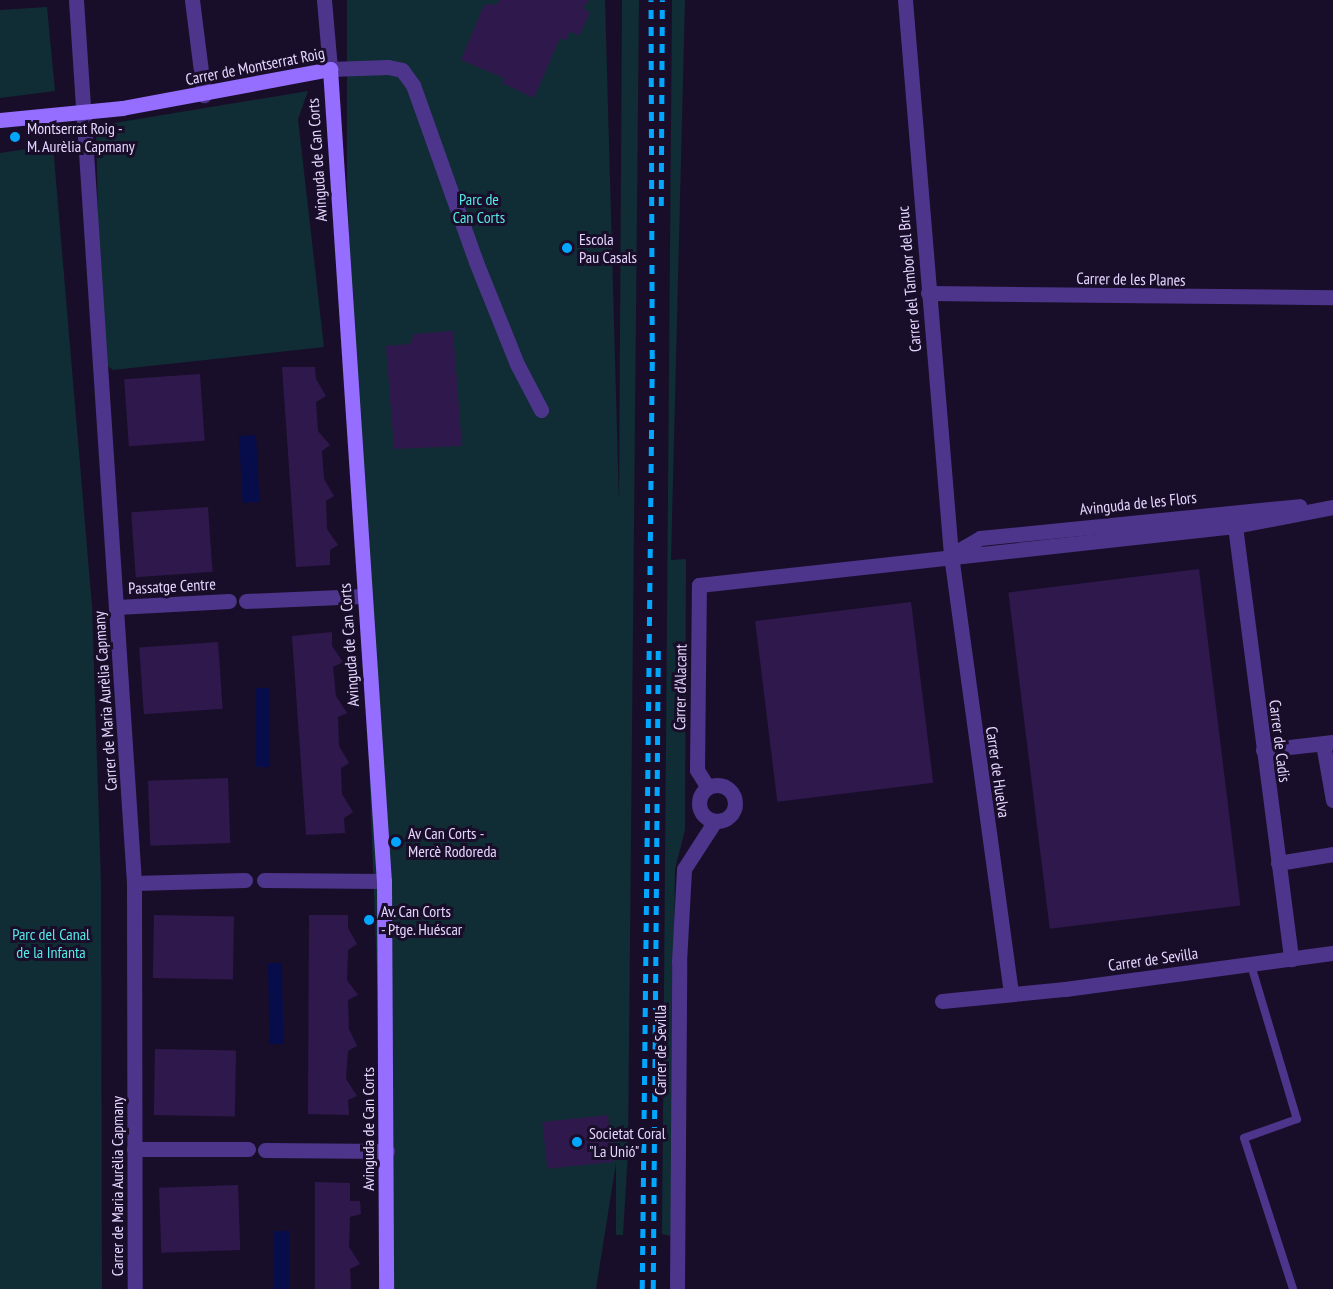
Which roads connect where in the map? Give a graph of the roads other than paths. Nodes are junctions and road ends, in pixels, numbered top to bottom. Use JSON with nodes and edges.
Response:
{"nodes":[{"id":1,"x":76,"y":0,"type":"edge"},
{"id":2,"x":192,"y":0,"type":"edge"},
{"id":3,"x":324,"y":0,"type":"edge"},
{"id":4,"x":904,"y":0,"type":"edge"},
{"id":5,"x":330,"y":69,"type":"junction"},
{"id":6,"x":204,"y":94,"type":"junction"},
{"id":7,"x":82,"y":112,"type":"junction"},
{"id":8,"x":0,"y":120,"type":"edge"},
{"id":9,"x":928,"y":292,"type":"junction"},
{"id":10,"x":1333,"y":297,"type":"edge"},
{"id":11,"x":541,"y":410,"type":"dead end"},
{"id":12,"x":1333,"y":506,"type":"edge"},
{"id":13,"x":1235,"y":526,"type":"junction"},
{"id":14,"x":951,"y":555,"type":"junction"},
{"id":15,"x":699,"y":585,"type":"joint"},
{"id":16,"x":363,"y":596,"type":"junction"},
{"id":17,"x":229,"y":601,"type":"dead end"},
{"id":18,"x":246,"y":601,"type":"dead end"},
{"id":19,"x":117,"y":607,"type":"junction"},
{"id":20,"x":1328,"y":743,"type":"edge"},
{"id":21,"x":1263,"y":750,"type":"junction"},
{"id":22,"x":707,"y":786,"type":"junction"},
{"id":23,"x":1333,"y":801,"type":"edge"},
{"id":24,"x":715,"y":821,"type":"junction"},
{"id":25,"x":1333,"y":854,"type":"edge"},
{"id":26,"x":1278,"y":863,"type":"junction"},
{"id":27,"x":245,"y":880,"type":"dead end"},
{"id":28,"x":264,"y":880,"type":"dead end"},
{"id":29,"x":384,"y":881,"type":"junction"},
{"id":30,"x":134,"y":883,"type":"junction"},
{"id":31,"x":1333,"y":953,"type":"edge"},
{"id":32,"x":1292,"y":959,"type":"junction"},
{"id":33,"x":1251,"y":965,"type":"junction"},
{"id":34,"x":1011,"y":993,"type":"junction"},
{"id":35,"x":942,"y":1001,"type":"dead end"},
{"id":36,"x":134,"y":1149,"type":"junction"},
{"id":37,"x":248,"y":1149,"type":"dead end"},
{"id":38,"x":265,"y":1149,"type":"dead end"},
{"id":39,"x":387,"y":1151,"type":"junction"},
{"id":40,"x":135,"y":1289,"type":"edge"},
{"id":41,"x":386,"y":1289,"type":"edge"},
{"id":42,"x":677,"y":1289,"type":"edge"},
{"id":43,"x":1293,"y":1289,"type":"edge"}],
"edges":[{"from":1,"to":7,"type":"street","name":"Carrer de Maria Aurèlia Capmany"},
{"from":2,"to":6,"type":"street"},
{"from":3,"to":5,"type":"street","name":"Avinguda de Can Corts"},
{"from":4,"to":9,"type":"street","name":"Carrer del Tambor del Bruc"},
{"from":5,"to":6,"type":"street","name":"Carrer de Montserrat Roig"},
{"from":5,"to":11,"type":"street","name":"Carrer de Montserrat Roig"},
{"from":5,"to":16,"type":"street","name":"Avinguda de Can Corts"},
{"from":6,"to":7,"type":"street","name":"Carrer de Montserrat Roig"},
{"from":7,"to":8,"type":"street","name":"Carrer de Montserrat Roig"},
{"from":7,"to":19,"type":"street","name":"Carrer de Maria Aurèlia Capmany"},
{"from":9,"to":10,"type":"street","name":"Carrer de les Planes"},
{"from":9,"to":14,"type":"street","name":"Carrer del Tambor del Bruc"},
{"from":12,"to":13,"type":"street","name":"Avinguda de les Flors"},
{"from":12,"to":14,"type":"street","name":"Avinguda de les Flors"},
{"from":13,"to":14,"type":"street","name":"Avinguda de les Flors"},
{"from":13,"to":21,"type":"street","name":"Carrer de Cadis"},
{"from":14,"to":15,"type":"street","name":"Avinguda de les Flors"},
{"from":14,"to":34,"type":"street","name":"Carrer de Huelva"},
{"from":15,"to":22,"type":"street","name":"Carrer d'Alacant"},
{"from":16,"to":18,"type":"street"},
{"from":16,"to":29,"type":"street","name":"Avinguda de Can Corts"},
{"from":17,"to":19,"type":"street","name":"Passatge Centre"},
{"from":19,"to":30,"type":"street","name":"Carrer de Maria Aurèlia Capmany"},
{"from":20,"to":21,"type":"street"},
{"from":20,"to":23,"type":"street"},
{"from":21,"to":26,"type":"street","name":"Carrer de Cadis"},
{"from":22,"to":24,"type":"street"},
{"from":22,"to":24,"type":"street"},
{"from":24,"to":42,"type":"street","name":"Carrer de Sevilla"},
{"from":25,"to":26,"type":"street"},
{"from":26,"to":32,"type":"street","name":"Carrer de Cadis"},
{"from":27,"to":30,"type":"street"},
{"from":28,"to":29,"type":"street"},
{"from":29,"to":39,"type":"street","name":"Avinguda de Can Corts"},
{"from":30,"to":36,"type":"street","name":"Carrer de Maria Aurèlia Capmany"},
{"from":31,"to":32,"type":"street","name":"Carrer de Sevilla"},
{"from":32,"to":33,"type":"street","name":"Carrer de Sevilla"},
{"from":33,"to":34,"type":"street","name":"Carrer de Sevilla"},
{"from":33,"to":43,"type":"lane"},
{"from":34,"to":35,"type":"street","name":"Carrer de Sevilla"},
{"from":36,"to":37,"type":"street"},
{"from":36,"to":40,"type":"street","name":"Carrer de Maria Aurèlia Capmany"},
{"from":38,"to":39,"type":"street"},
{"from":39,"to":41,"type":"street","name":"Avinguda de Can Corts"}]}
